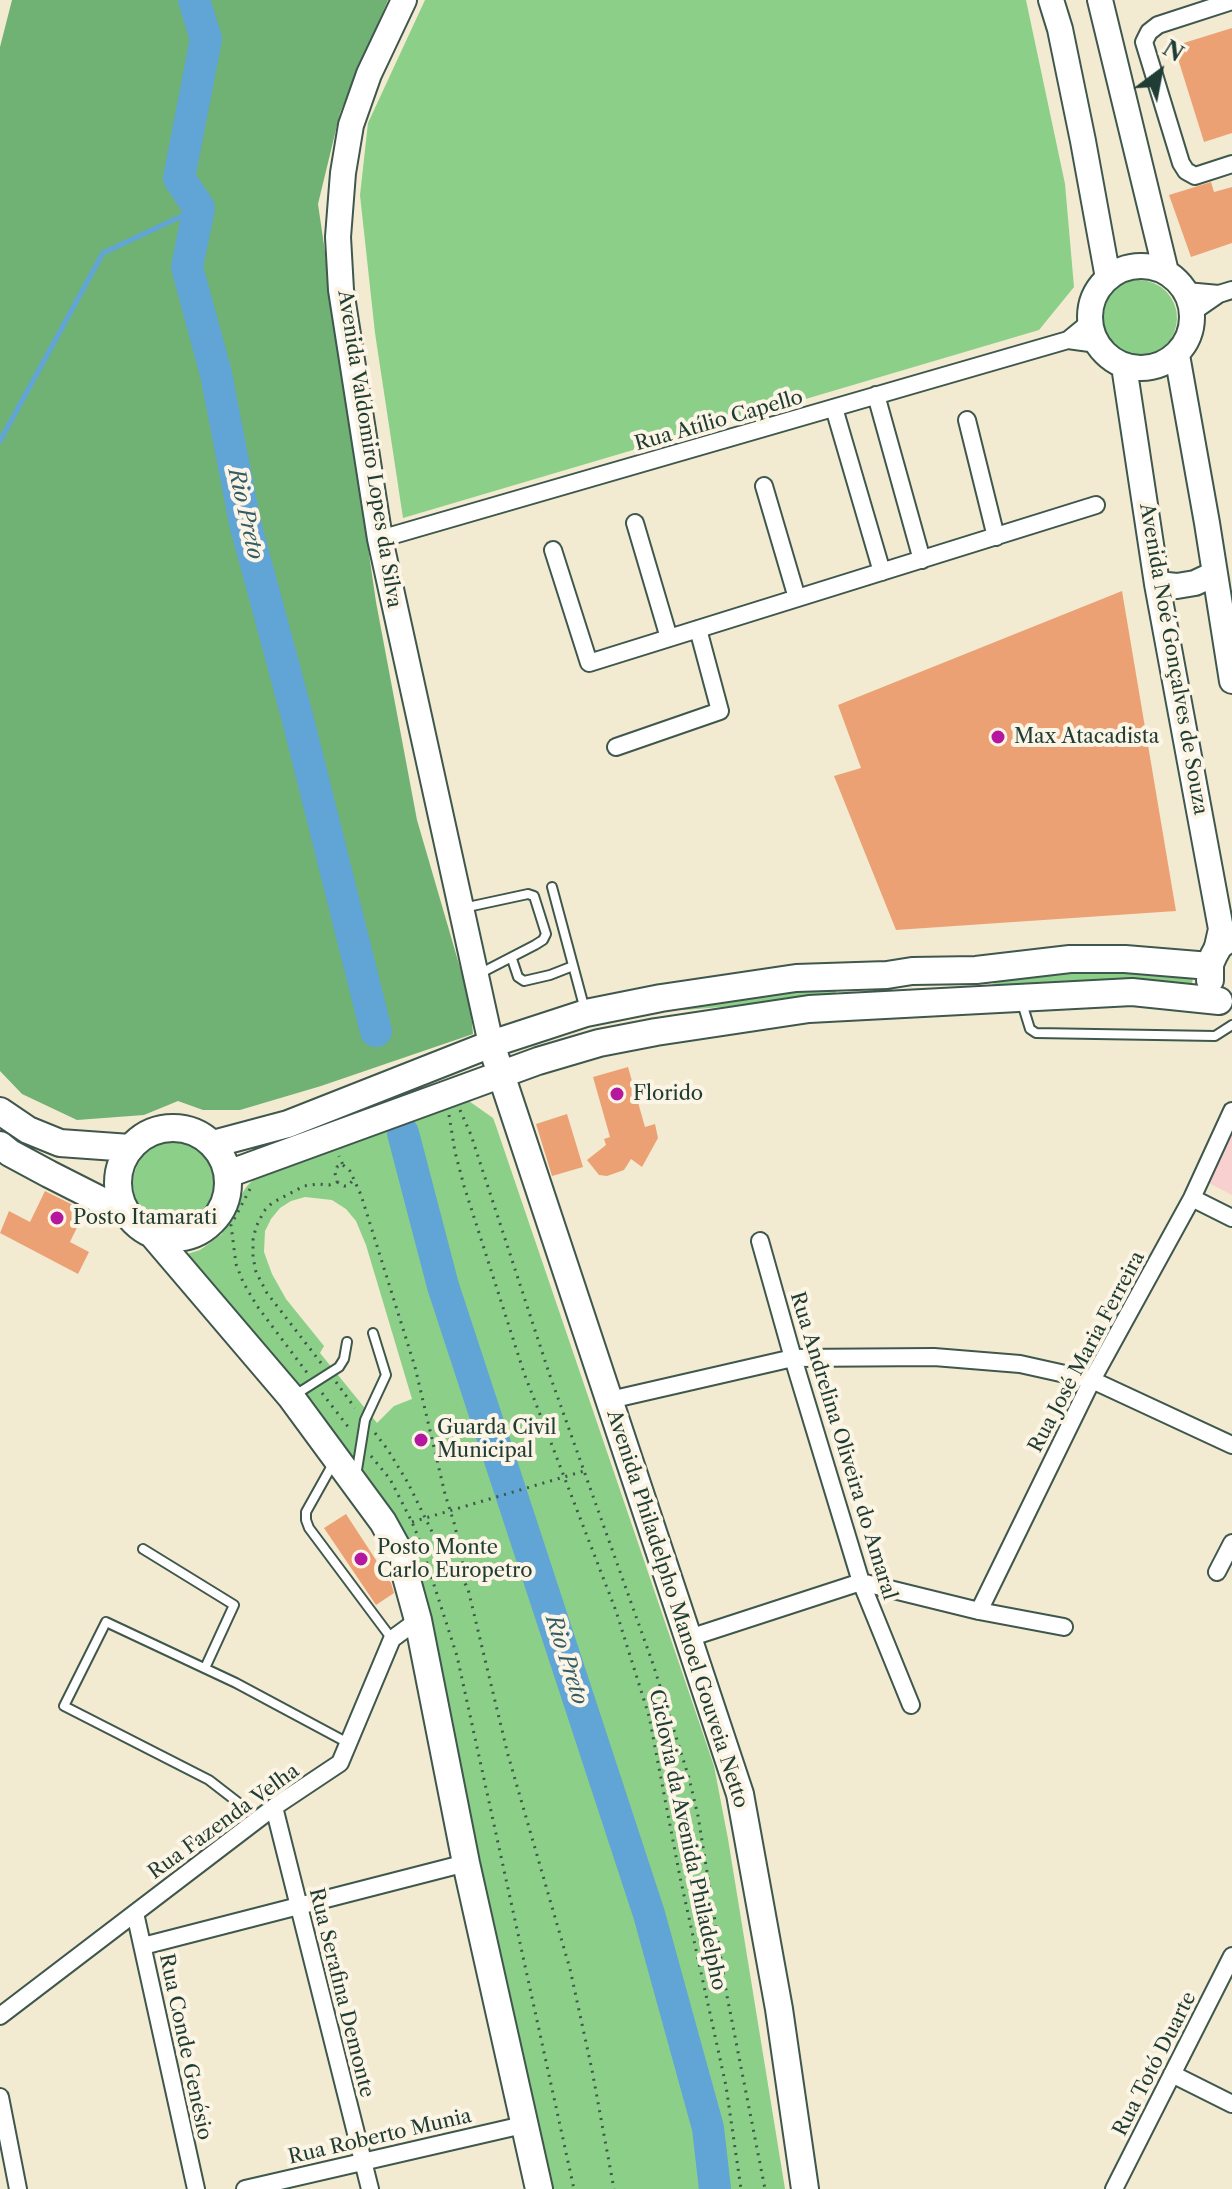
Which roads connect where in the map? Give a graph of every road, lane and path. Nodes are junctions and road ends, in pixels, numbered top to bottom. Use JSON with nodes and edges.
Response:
{"nodes":[{"id":1,"x":404,"y":0,"type":"edge"},
{"id":2,"x":1051,"y":0,"type":"edge"},
{"id":3,"x":1100,"y":0,"type":"edge"},
{"id":4,"x":1232,"y":1,"type":"edge"},
{"id":5,"x":1232,"y":164,"type":"edge"},
{"id":6,"x":1166,"y":272,"type":"junction"},
{"id":7,"x":1108,"y":278,"type":"junction"},
{"id":8,"x":1225,"y":292,"type":"edge"},
{"id":9,"x":1189,"y":302,"type":"junction"},
{"id":10,"x":1093,"y":333,"type":"junction"},
{"id":11,"x":1177,"y":355,"type":"junction"},
{"id":12,"x":1124,"y":366,"type":"junction"},
{"id":13,"x":876,"y":395,"type":"junction"},
{"id":14,"x":834,"y":408,"type":"junction"},
{"id":15,"x":967,"y":420,"type":"dead end"},
{"id":16,"x":764,"y":486,"type":"dead end"},
{"id":17,"x":1096,"y":505,"type":"dead end"},
{"id":18,"x":635,"y":523,"type":"dead end"},
{"id":19,"x":996,"y":537,"type":"junction"},
{"id":20,"x":380,"y":539,"type":"junction"},
{"id":21,"x":553,"y":550,"type":"dead end"},
{"id":22,"x":922,"y":560,"type":"junction"},
{"id":23,"x":882,"y":572,"type":"junction"},
{"id":24,"x":1214,"y":574,"type":"junction"},
{"id":25,"x":1157,"y":584,"type":"junction"},
{"id":26,"x":797,"y":598,"type":"junction"},
{"id":27,"x":698,"y":629,"type":"junction"},
{"id":28,"x":669,"y":638,"type":"junction"},
{"id":29,"x":1232,"y":681,"type":"edge"},
{"id":30,"x":616,"y":747,"type":"dead end"},
{"id":31,"x":552,"y":887,"type":"dead end"},
{"id":32,"x":461,"y":908,"type":"junction"},
{"id":33,"x":1219,"y":951,"type":"edge"},
{"id":34,"x":512,"y":959,"type":"junction"},
{"id":35,"x":573,"y":966,"type":"junction"},
{"id":36,"x":976,"y":970,"type":"junction"},
{"id":37,"x":476,"y":975,"type":"junction"},
{"id":38,"x":887,"y":975,"type":"junction"},
{"id":39,"x":661,"y":998,"type":"junction"},
{"id":40,"x":1020,"y":998,"type":"junction"},
{"id":41,"x":934,"y":1003,"type":"junction"},
{"id":42,"x":1226,"y":1006,"type":"edge"},
{"id":43,"x":832,"y":1008,"type":"junction"},
{"id":44,"x":586,"y":1013,"type":"junction"},
{"id":45,"x":1232,"y":1025,"type":"edge"},
{"id":46,"x":668,"y":1030,"type":"junction"},
{"id":47,"x":491,"y":1044,"type":"junction"},
{"id":48,"x":500,"y":1074,"type":"junction"},
{"id":49,"x":447,"y":1101,"type":"junction"},
{"id":50,"x":0,"y":1111,"type":"edge"},
{"id":51,"x":1232,"y":1111,"type":"edge"},
{"id":52,"x":331,"y":1138,"type":"junction"},
{"id":53,"x":213,"y":1144,"type":"junction"},
{"id":54,"x":0,"y":1145,"type":"edge"},
{"id":55,"x":130,"y":1148,"type":"junction"},
{"id":56,"x":343,"y":1165,"type":"junction"},
{"id":57,"x":228,"y":1174,"type":"junction"},
{"id":58,"x":354,"y":1178,"type":"junction"},
{"id":59,"x":337,"y":1182,"type":"junction"},
{"id":60,"x":1192,"y":1198,"type":"junction"},
{"id":61,"x":126,"y":1213,"type":"junction"},
{"id":62,"x":1232,"y":1218,"type":"edge"},
{"id":63,"x":152,"y":1234,"type":"junction"},
{"id":64,"x":760,"y":1241,"type":"dead end"},
{"id":65,"x":373,"y":1333,"type":"dead end"},
{"id":66,"x":347,"y":1342,"type":"dead end"},
{"id":67,"x":793,"y":1358,"type":"junction"},
{"id":68,"x":329,"y":1374,"type":"junction"},
{"id":69,"x":1092,"y":1380,"type":"junction"},
{"id":70,"x":291,"y":1397,"type":"junction"},
{"id":71,"x":610,"y":1400,"type":"junction"},
{"id":72,"x":365,"y":1420,"type":"junction"},
{"id":73,"x":1232,"y":1445,"type":"edge"},
{"id":74,"x":336,"y":1458,"type":"junction"},
{"id":75,"x":584,"y":1471,"type":"junction"},
{"id":76,"x":564,"y":1477,"type":"junction"},
{"id":77,"x":355,"y":1482,"type":"junction"},
{"id":78,"x":450,"y":1511,"type":"junction"},
{"id":79,"x":426,"y":1518,"type":"junction"},
{"id":80,"x":412,"y":1522,"type":"dead end"},
{"id":81,"x":1232,"y":1543,"type":"edge"},
{"id":82,"x":143,"y":1549,"type":"dead end"},
{"id":83,"x":1217,"y":1572,"type":"dead end"},
{"id":84,"x":861,"y":1582,"type":"junction"},
{"id":85,"x":468,"y":1589,"type":"junction"},
{"id":86,"x":979,"y":1611,"type":"junction"},
{"id":87,"x":418,"y":1620,"type":"junction"},
{"id":88,"x":1064,"y":1627,"type":"dead end"},
{"id":89,"x":689,"y":1638,"type":"junction"},
{"id":90,"x":392,"y":1639,"type":"junction"},
{"id":91,"x":205,"y":1668,"type":"junction"},
{"id":92,"x":911,"y":1705,"type":"dead end"},
{"id":93,"x":349,"y":1743,"type":"junction"},
{"id":94,"x":240,"y":1804,"type":"dead end"},
{"id":95,"x":274,"y":1807,"type":"junction"},
{"id":96,"x":466,"y":1863,"type":"junction"},
{"id":97,"x":299,"y":1906,"type":"junction"},
{"id":98,"x":135,"y":1913,"type":"junction"},
{"id":99,"x":143,"y":1946,"type":"junction"},
{"id":100,"x":1232,"y":1956,"type":"edge"},
{"id":101,"x":0,"y":2016,"type":"edge"},
{"id":102,"x":1172,"y":2074,"type":"junction"},
{"id":103,"x":0,"y":2097,"type":"edge"},
{"id":104,"x":1232,"y":2104,"type":"edge"},
{"id":105,"x":523,"y":2125,"type":"junction"},
{"id":106,"x":363,"y":2162,"type":"junction"},
{"id":107,"x":18,"y":2189,"type":"edge"},
{"id":108,"x":196,"y":2189,"type":"edge"},
{"id":109,"x":245,"y":2189,"type":"edge"},
{"id":110,"x":370,"y":2189,"type":"edge"},
{"id":111,"x":539,"y":2189,"type":"edge"},
{"id":112,"x":614,"y":2189,"type":"edge"},
{"id":113,"x":741,"y":2189,"type":"edge"},
{"id":114,"x":765,"y":2189,"type":"edge"},
{"id":115,"x":805,"y":2189,"type":"edge"},
{"id":116,"x":1114,"y":2189,"type":"edge"}],
"edges":[{"from":1,"to":20,"type":"main road","name":"Avenida Valdomiro Lopes da Silva"},
{"from":2,"to":7,"type":"main road"},
{"from":3,"to":6,"type":"main road"},
{"from":4,"to":5,"type":"street"},
{"from":6,"to":7,"type":"main road"},
{"from":6,"to":9,"type":"main road"},
{"from":7,"to":10,"type":"main road"},
{"from":8,"to":9,"type":"street"},
{"from":9,"to":11,"type":"main road"},
{"from":10,"to":12,"type":"main road"},
{"from":10,"to":13,"type":"street","name":"Rua Atílio Capello"},
{"from":11,"to":12,"type":"main road"},
{"from":11,"to":24,"type":"main road"},
{"from":12,"to":25,"type":"main road","name":"Avenida Noé Gonçalves de Souza"},
{"from":13,"to":14,"type":"street","name":"Rua Atílio Capello"},
{"from":13,"to":22,"type":"street"},
{"from":14,"to":20,"type":"street","name":"Rua Atílio Capello"},
{"from":14,"to":23,"type":"street"},
{"from":15,"to":19,"type":"street"},
{"from":16,"to":26,"type":"street"},
{"from":17,"to":19,"type":"street"},
{"from":18,"to":28,"type":"street"},
{"from":19,"to":22,"type":"street"},
{"from":20,"to":32,"type":"main road","name":"Avenida Valdomiro Lopes da Silva"},
{"from":21,"to":28,"type":"street"},
{"from":22,"to":23,"type":"street"},
{"from":23,"to":26,"type":"street"},
{"from":24,"to":25,"type":"main road"},
{"from":24,"to":29,"type":"main road"},
{"from":25,"to":33,"type":"main road","name":"Avenida Noé Gonçalves de Souza"},
{"from":26,"to":27,"type":"street"},
{"from":27,"to":28,"type":"street"},
{"from":27,"to":30,"type":"street"},
{"from":31,"to":35,"type":"lane"},
{"from":32,"to":34,"type":"lane"},
{"from":32,"to":37,"type":"main road","name":"Avenida Valdomiro Lopes da Silva"},
{"from":33,"to":36,"type":"main road"},
{"from":33,"to":42,"type":"main road"},
{"from":34,"to":35,"type":"lane"},
{"from":34,"to":37,"type":"lane"},
{"from":35,"to":44,"type":"lane"},
{"from":36,"to":38,"type":"main road"},
{"from":36,"to":41,"type":"main road"},
{"from":37,"to":47,"type":"main road","name":"Avenida Valdomiro Lopes da Silva"},
{"from":38,"to":39,"type":"main road"},
{"from":38,"to":43,"type":"main road"},
{"from":39,"to":44,"type":"main road"},
{"from":39,"to":46,"type":"main road"},
{"from":40,"to":41,"type":"main road"},
{"from":40,"to":42,"type":"main road"},
{"from":40,"to":45,"type":"lane"},
{"from":41,"to":43,"type":"main road"},
{"from":43,"to":46,"type":"main road"},
{"from":44,"to":47,"type":"main road"},
{"from":46,"to":48,"type":"main road"},
{"from":47,"to":48,"type":"main road","name":"Avenida Philadelpho Manoel Gouveia Netto"},
{"from":47,"to":53,"type":"main road"},
{"from":48,"to":49,"type":"main road"},
{"from":48,"to":71,"type":"main road","name":"Avenida Philadelpho Manoel Gouveia Netto"},
{"from":49,"to":52,"type":"main road"},
{"from":49,"to":75,"type":"path"},
{"from":49,"to":76,"type":"path","name":"Ciclovia da Avenida Philadelpho"},
{"from":50,"to":55,"type":"main road"},
{"from":51,"to":60,"type":"street","name":"Rua José Maria Ferreira"},
{"from":52,"to":56,"type":"path"},
{"from":52,"to":57,"type":"main road"},
{"from":53,"to":55,"type":"main road"},
{"from":53,"to":57,"type":"main road"},
{"from":54,"to":61,"type":"main road"},
{"from":55,"to":61,"type":"main road"},
{"from":56,"to":58,"type":"path"},
{"from":56,"to":59,"type":"path"},
{"from":57,"to":63,"type":"main road"},
{"from":58,"to":59,"type":"path"},
{"from":58,"to":78,"type":"path"},
{"from":59,"to":68,"type":"path"},
{"from":60,"to":62,"type":"street"},
{"from":60,"to":69,"type":"street","name":"Rua José Maria Ferreira"},
{"from":61,"to":63,"type":"main road"},
{"from":63,"to":70,"type":"main road"},
{"from":64,"to":67,"type":"street","name":"Rua Andrelina Oliveira do Amaral"},
{"from":65,"to":72,"type":"lane"},
{"from":66,"to":68,"type":"lane"},
{"from":67,"to":69,"type":"street"},
{"from":67,"to":71,"type":"street"},
{"from":67,"to":84,"type":"street","name":"Rua Andrelina Oliveira do Amaral"},
{"from":68,"to":70,"type":"lane"},
{"from":68,"to":72,"type":"path"},
{"from":69,"to":73,"type":"street"},
{"from":69,"to":86,"type":"street","name":"Rua José Maria Ferreira"},
{"from":70,"to":74,"type":"main road"},
{"from":71,"to":89,"type":"main road","name":"Avenida Philadelpho Manoel Gouveia Netto"},
{"from":72,"to":77,"type":"lane"},
{"from":72,"to":79,"type":"path"},
{"from":74,"to":77,"type":"main road"},
{"from":74,"to":90,"type":"lane"},
{"from":75,"to":76,"type":"path"},
{"from":75,"to":114,"type":"path"},
{"from":76,"to":78,"type":"path"},
{"from":76,"to":113,"type":"path","name":"Ciclovia da Avenida Philadelpho"},
{"from":77,"to":87,"type":"main road"},
{"from":78,"to":79,"type":"path"},
{"from":78,"to":85,"type":"path"},
{"from":79,"to":80,"type":"path"},
{"from":79,"to":85,"type":"path"},
{"from":81,"to":83,"type":"street"},
{"from":82,"to":91,"type":"lane"},
{"from":84,"to":86,"type":"street"},
{"from":84,"to":89,"type":"street"},
{"from":84,"to":92,"type":"street","name":"Rua Andrelina Oliveira do Amaral"},
{"from":85,"to":112,"type":"path"},
{"from":86,"to":88,"type":"street"},
{"from":87,"to":90,"type":"street"},
{"from":87,"to":96,"type":"main road"},
{"from":89,"to":115,"type":"main road","name":"Avenida Philadelpho Manoel Gouveia Netto"},
{"from":90,"to":93,"type":"street","name":"Rua Fazenda Velha"},
{"from":91,"to":93,"type":"lane"},
{"from":91,"to":94,"type":"lane"},
{"from":93,"to":95,"type":"street","name":"Rua Fazenda Velha"},
{"from":95,"to":97,"type":"street","name":"Rua Serafina Demonte"},
{"from":95,"to":98,"type":"street","name":"Rua Fazenda Velha"},
{"from":96,"to":97,"type":"street"},
{"from":96,"to":105,"type":"main road"},
{"from":97,"to":99,"type":"street"},
{"from":97,"to":106,"type":"street","name":"Rua Serafina Demonte"},
{"from":98,"to":99,"type":"street","name":"Rua Conde Genésio"},
{"from":98,"to":101,"type":"street","name":"Rua Fazenda Velha"},
{"from":99,"to":108,"type":"street","name":"Rua Conde Genésio"},
{"from":100,"to":102,"type":"street","name":"Rua Totó Duarte"},
{"from":102,"to":104,"type":"street"},
{"from":102,"to":116,"type":"street","name":"Rua Totó Duarte"},
{"from":103,"to":107,"type":"street"},
{"from":105,"to":106,"type":"street","name":"Rua Roberto Munia"},
{"from":105,"to":111,"type":"main road"},
{"from":106,"to":109,"type":"street","name":"Rua Roberto Munia"},
{"from":106,"to":110,"type":"street","name":"Rua Serafina Demonte"}]}
